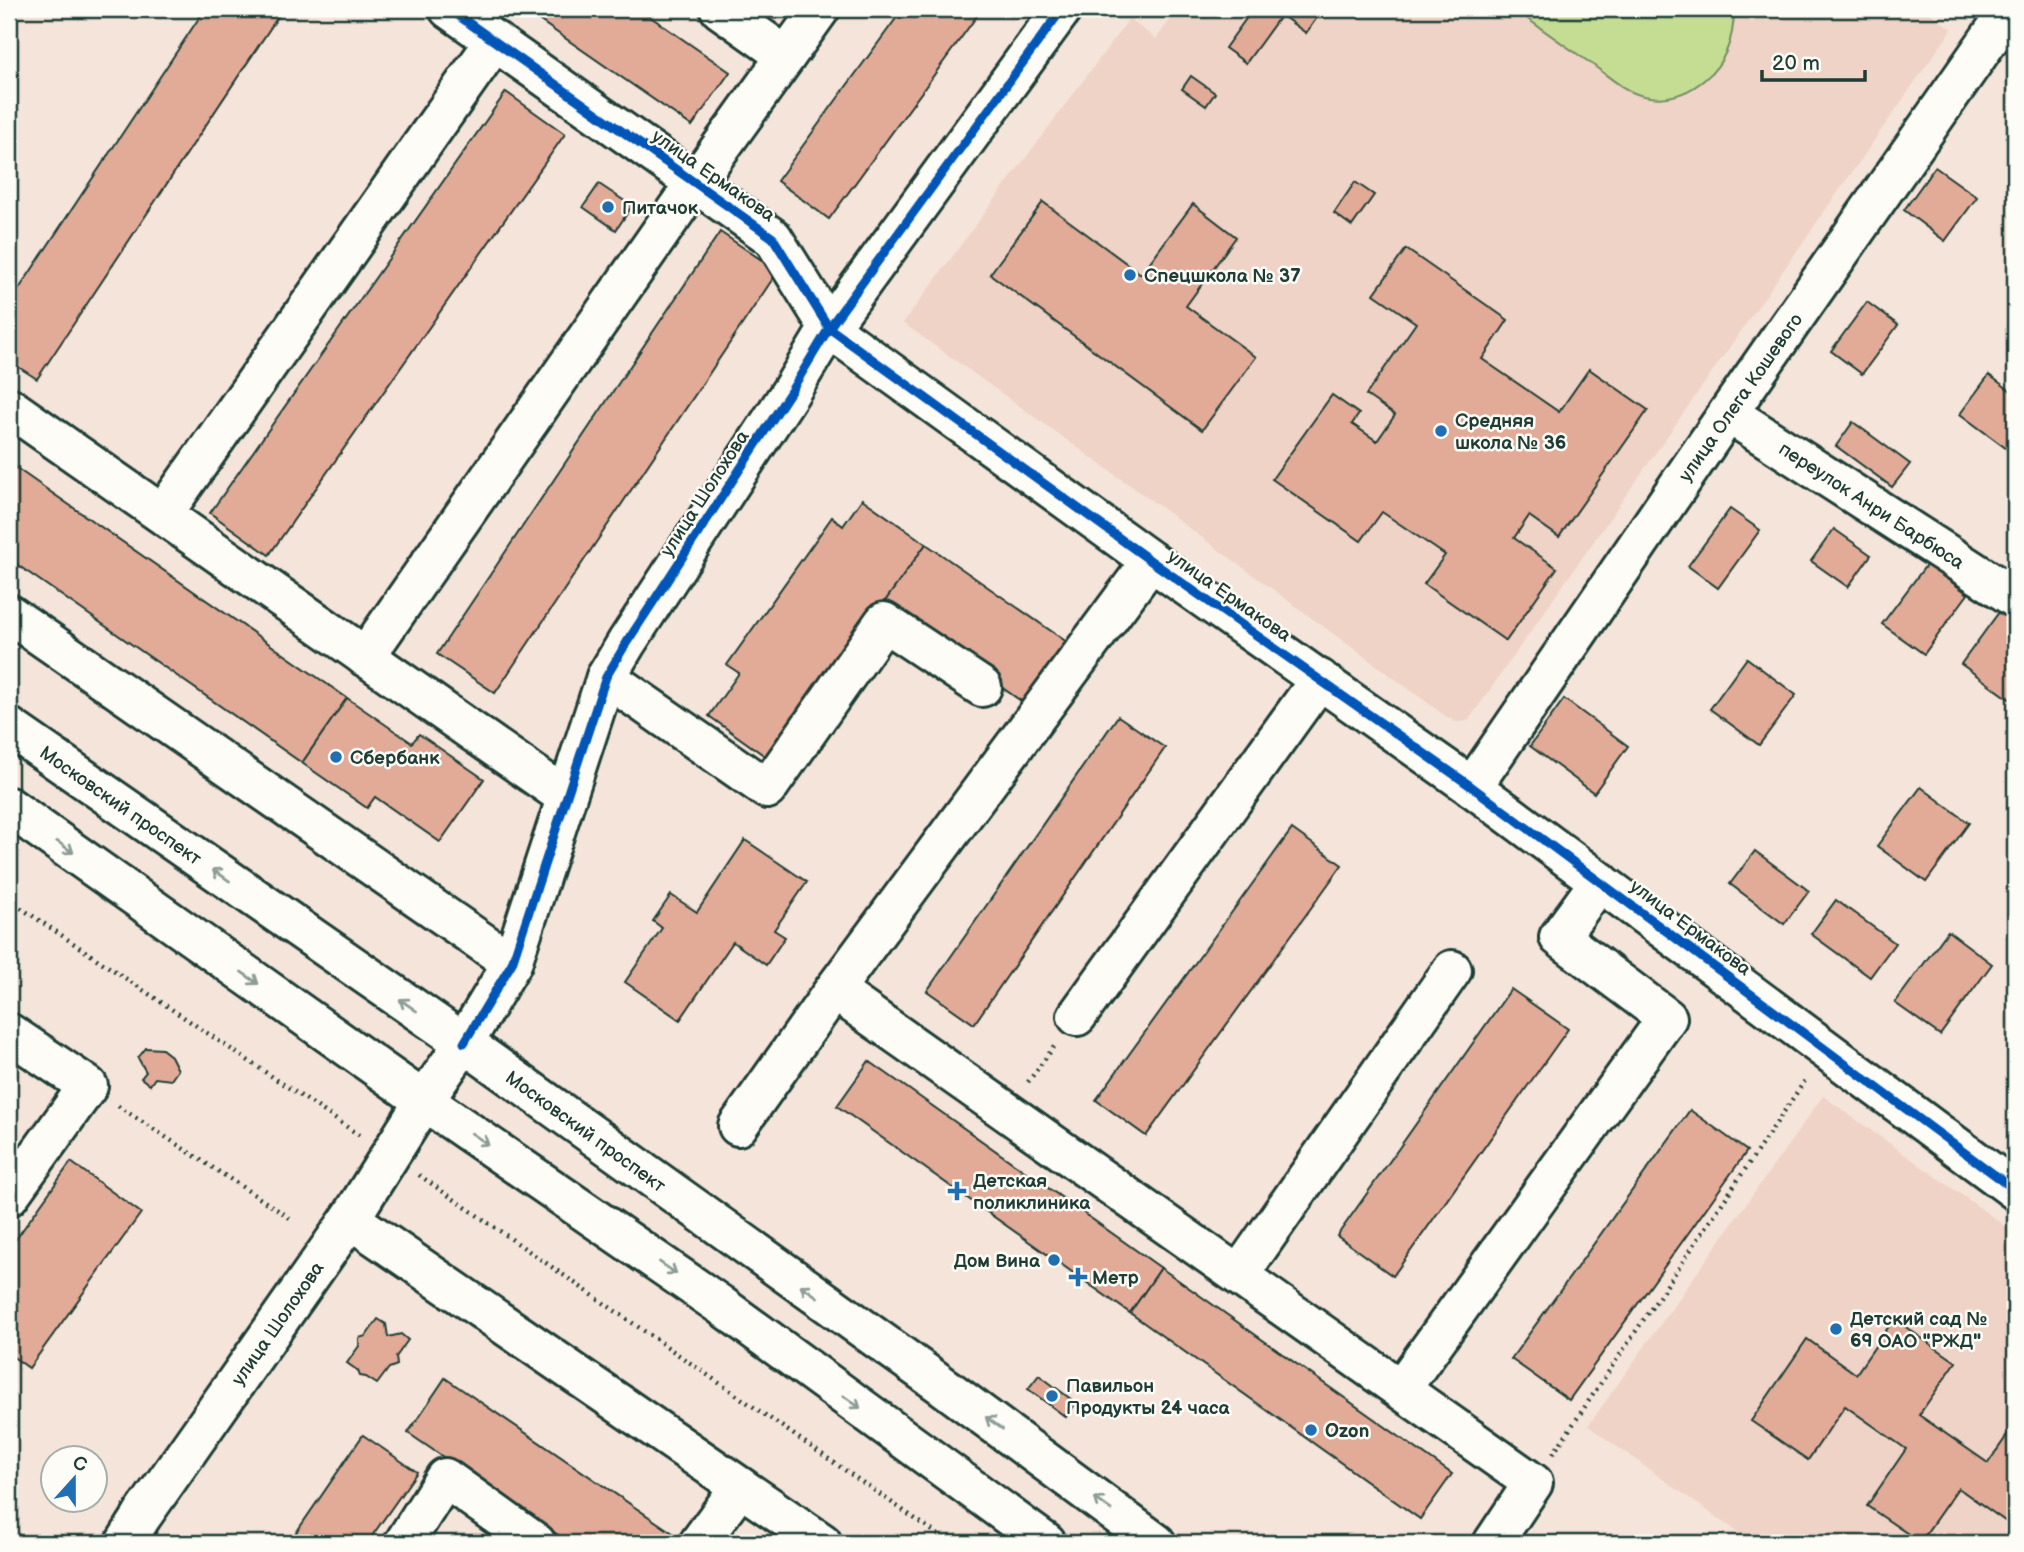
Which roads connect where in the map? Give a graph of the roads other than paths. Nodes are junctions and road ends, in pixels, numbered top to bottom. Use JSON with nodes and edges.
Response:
{"nodes":[{"id":1,"x":449,"y":9,"type":"edge"},
{"id":2,"x":720,"y":9,"type":"edge"},
{"id":3,"x":820,"y":9,"type":"edge"},
{"id":4,"x":1062,"y":9,"type":"edge"},
{"id":5,"x":2008,"y":13,"type":"edge"},
{"id":6,"x":495,"y":41,"type":"junction"},
{"id":7,"x":786,"y":56,"type":"junction"},
{"id":8,"x":695,"y":183,"type":"junction"},
{"id":9,"x":829,"y":328,"type":"junction"},
{"id":10,"x":9,"y":407,"type":"edge"},
{"id":11,"x":1728,"y":413,"type":"junction"},
{"id":12,"x":163,"y":514,"type":"junction"},
{"id":13,"x":1151,"y":561,"type":"junction"},
{"id":14,"x":2015,"y":598,"type":"edge"},
{"id":15,"x":9,"y":614,"type":"edge"},
{"id":16,"x":365,"y":657,"type":"junction"},
{"id":17,"x":606,"y":677,"type":"junction"},
{"id":18,"x":1320,"y":679,"type":"junction"},
{"id":19,"x":982,"y":687,"type":"dead end"},
{"id":20,"x":9,"y":727,"type":"edge"},
{"id":21,"x":1472,"y":787,"type":"junction"},
{"id":22,"x":566,"y":797,"type":"junction"},
{"id":23,"x":9,"y":807,"type":"edge"},
{"id":24,"x":1600,"y":881,"type":"junction"},
{"id":25,"x":512,"y":964,"type":"junction"},
{"id":26,"x":1452,"y":970,"type":"dead end"},
{"id":27,"x":834,"y":990,"type":"junction"},
{"id":28,"x":1077,"y":1016,"type":"road end"},
{"id":29,"x":9,"y":1032,"type":"edge"},
{"id":30,"x":464,"y":1043,"type":"junction"},
{"id":31,"x":424,"y":1101,"type":"junction"},
{"id":32,"x":738,"y":1125,"type":"dead end"},
{"id":33,"x":2015,"y":1190,"type":"edge"},
{"id":34,"x":9,"y":1196,"type":"edge"},
{"id":35,"x":350,"y":1219,"type":"junction"},
{"id":36,"x":1239,"y":1275,"type":"junction"},
{"id":37,"x":1401,"y":1390,"type":"junction"},
{"id":38,"x":740,"y":1487,"type":"junction"},
{"id":39,"x":128,"y":1542,"type":"edge"},
{"id":40,"x":404,"y":1543,"type":"edge"},
{"id":41,"x":536,"y":1543,"type":"edge"},
{"id":42,"x":699,"y":1543,"type":"edge"},
{"id":43,"x":822,"y":1543,"type":"edge"},
{"id":44,"x":1046,"y":1543,"type":"edge"},
{"id":45,"x":1156,"y":1543,"type":"edge"},
{"id":46,"x":1493,"y":1543,"type":"edge"}],
"edges":[{"from":1,"to":6,"type":"street","name":"улица Ермакова"},
{"from":2,"to":7,"type":"street"},
{"from":3,"to":7,"type":"street"},
{"from":4,"to":9,"type":"street","name":"улица Шолохова"},
{"from":5,"to":11,"type":"street","name":"улица Олега Кошевого"},
{"from":6,"to":8,"type":"street","name":"улица Ермакова"},
{"from":6,"to":12,"type":"street"},
{"from":7,"to":8,"type":"street"},
{"from":8,"to":9,"type":"street","name":"улица Ермакова"},
{"from":8,"to":16,"type":"street"},
{"from":9,"to":13,"type":"street","name":"улица Ермакова"},
{"from":9,"to":17,"type":"street","name":"улица Шолохова"},
{"from":10,"to":12,"type":"street"},
{"from":11,"to":14,"type":"street","name":"переулок Анри Барбюса"},
{"from":11,"to":21,"type":"street","name":"улица Олега Кошевого"},
{"from":12,"to":16,"type":"street"},
{"from":13,"to":18,"type":"street","name":"улица Ермакова"},
{"from":13,"to":27,"type":"street"},
{"from":15,"to":25,"type":"street"},
{"from":16,"to":22,"type":"street"},
{"from":17,"to":19,"type":"street"},
{"from":17,"to":22,"type":"street","name":"улица Шолохова"},
{"from":18,"to":21,"type":"street","name":"улица Ермакова"},
{"from":18,"to":28,"type":"street"},
{"from":30,"to":20,"type":"street","name":"Московский проспект","one_way":true},
{"from":21,"to":24,"type":"street","name":"улица Ермакова"},
{"from":22,"to":25,"type":"street","name":"улица Шолохова"},
{"from":23,"to":31,"type":"street","one_way":true},
{"from":24,"to":33,"type":"street","name":"улица Ермакова"},
{"from":24,"to":37,"type":"street"},
{"from":25,"to":30,"type":"street","name":"улица Шолохова"},
{"from":26,"to":36,"type":"street"},
{"from":27,"to":32,"type":"street"},
{"from":27,"to":36,"type":"street"},
{"from":29,"to":34,"type":"street"},
{"from":30,"to":31,"type":"street","name":"улица Шолохова"},
{"from":45,"to":30,"type":"street","name":"Московский проспект","one_way":true},
{"from":31,"to":35,"type":"street","name":"улица Шолохова"},
{"from":31,"to":44,"type":"street","one_way":true},
{"from":35,"to":38,"type":"street"},
{"from":35,"to":39,"type":"street","name":"улица Шолохова"},
{"from":36,"to":37,"type":"street"},
{"from":37,"to":46,"type":"street"},
{"from":38,"to":42,"type":"street"},
{"from":38,"to":43,"type":"street"},
{"from":40,"to":41,"type":"street"}]}
